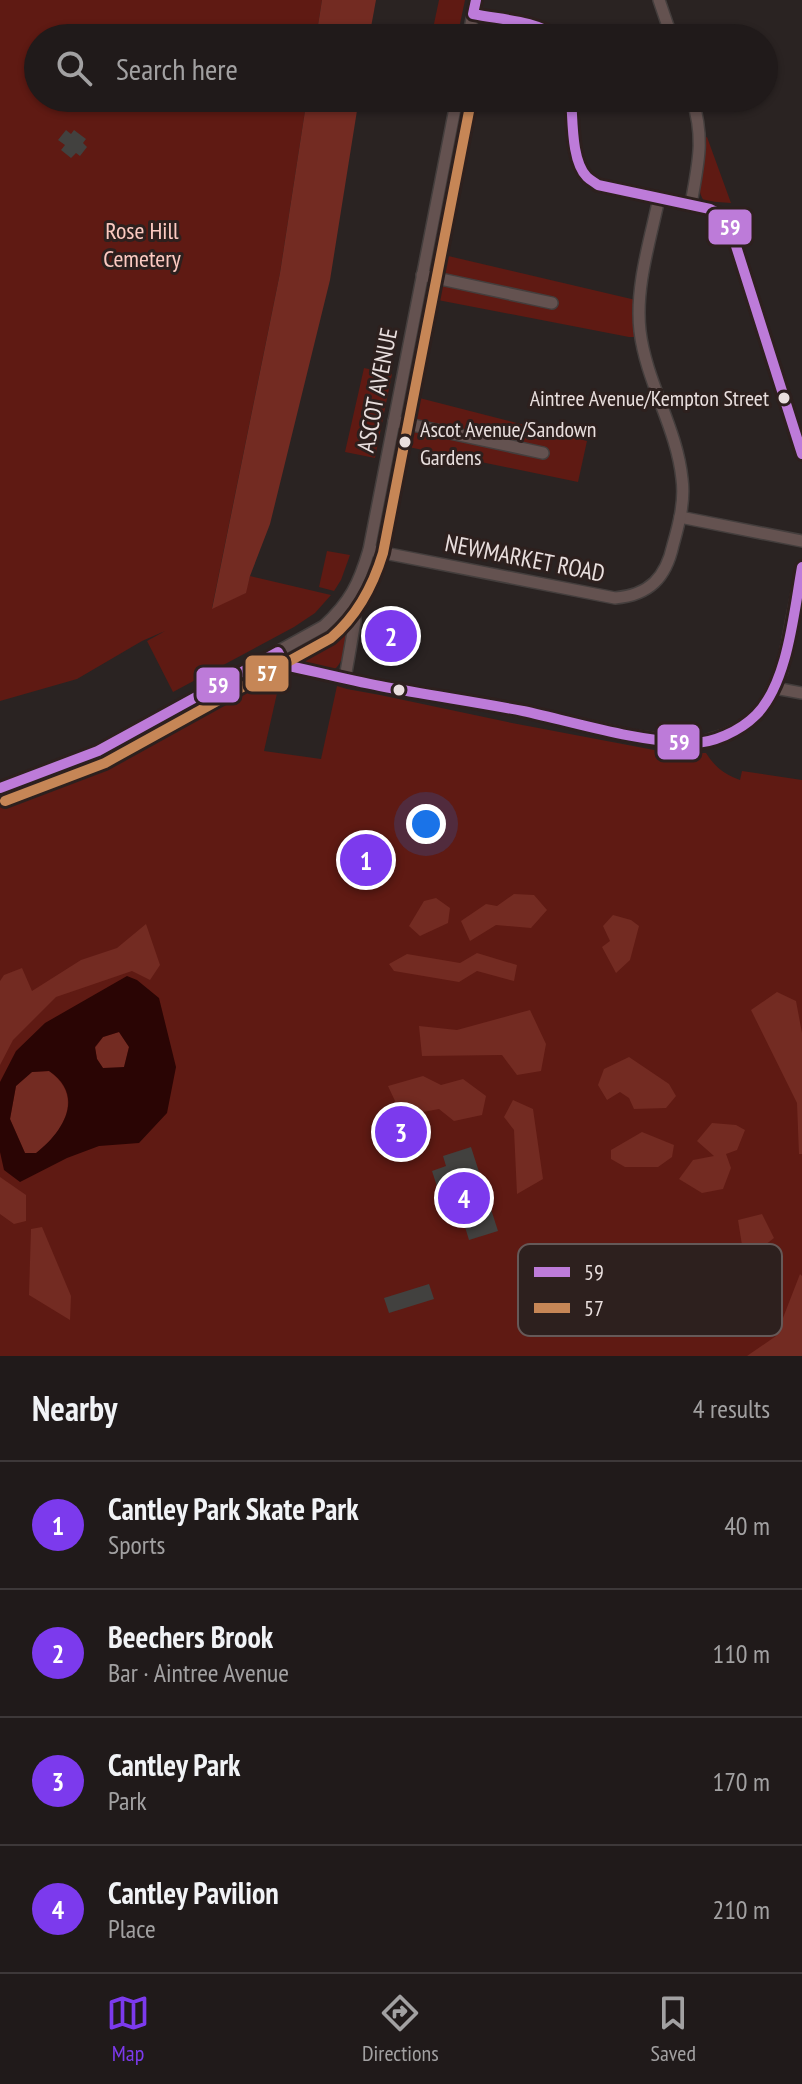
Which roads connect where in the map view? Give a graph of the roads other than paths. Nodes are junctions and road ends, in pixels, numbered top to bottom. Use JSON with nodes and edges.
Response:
{"nodes":[{"id":1,"x":476,"y":0,"type":"edge"},
{"id":2,"x":659,"y":0,"type":"edge"},
{"id":3,"x":473,"y":14,"type":"junction"},
{"id":4,"x":471,"y":24,"type":"edge"},
{"id":5,"x":521,"y":24,"type":"edge"},
{"id":6,"x":667,"y":24,"type":"edge"},
{"id":7,"x":454,"y":112,"type":"edge"},
{"id":8,"x":572,"y":112,"type":"edge"},
{"id":9,"x":697,"y":112,"type":"edge"},
{"id":10,"x":659,"y":198,"type":"junction"},
{"id":11,"x":691,"y":204,"type":"junction"},
{"id":12,"x":422,"y":275,"type":"junction"},
{"id":13,"x":552,"y":303,"type":"dead end"},
{"id":14,"x":394,"y":421,"type":"junction"},
{"id":15,"x":543,"y":453,"type":"dead end"},
{"id":16,"x":802,"y":454,"type":"edge"},
{"id":17,"x":680,"y":517,"type":"junction"},
{"id":18,"x":802,"y":541,"type":"edge"},
{"id":19,"x":369,"y":550,"type":"junction"},
{"id":20,"x":802,"y":567,"type":"edge"},
{"id":21,"x":352,"y":594,"type":"junction"},
{"id":22,"x":278,"y":652,"type":"junction"},
{"id":23,"x":345,"y":678,"type":"junction"},
{"id":24,"x":775,"y":688,"type":"junction"},
{"id":25,"x":802,"y":693,"type":"edge"},
{"id":26,"x":0,"y":788,"type":"edge"}],
"edges":[{"from":1,"to":3,"type":"street"},
{"from":2,"to":6,"type":"street"},
{"from":3,"to":4,"type":"street"},
{"from":3,"to":5,"type":"street"},
{"from":7,"to":12,"type":"street","name":"ASCOT AVENUE"},
{"from":8,"to":10,"type":"street"},
{"from":9,"to":11,"type":"street"},
{"from":10,"to":11,"type":"street"},
{"from":10,"to":17,"type":"street","name":"NEWMARKET ROAD"},
{"from":11,"to":16,"type":"street"},
{"from":12,"to":13,"type":"street"},
{"from":12,"to":14,"type":"street","name":"ASCOT AVENUE"},
{"from":14,"to":15,"type":"street"},
{"from":14,"to":19,"type":"street","name":"ASCOT AVENUE"},
{"from":17,"to":18,"type":"street"},
{"from":17,"to":19,"type":"street","name":"NEWMARKET ROAD"},
{"from":19,"to":21,"type":"street","name":"ASCOT AVENUE"},
{"from":20,"to":24,"type":"street"},
{"from":21,"to":22,"type":"street","name":"ASCOT AVENUE"},
{"from":21,"to":23,"type":"street"},
{"from":22,"to":23,"type":"street"},
{"from":22,"to":26,"type":"street","name":"ASCOT AVENUE"},
{"from":23,"to":24,"type":"street"},
{"from":24,"to":25,"type":"street"}]}
